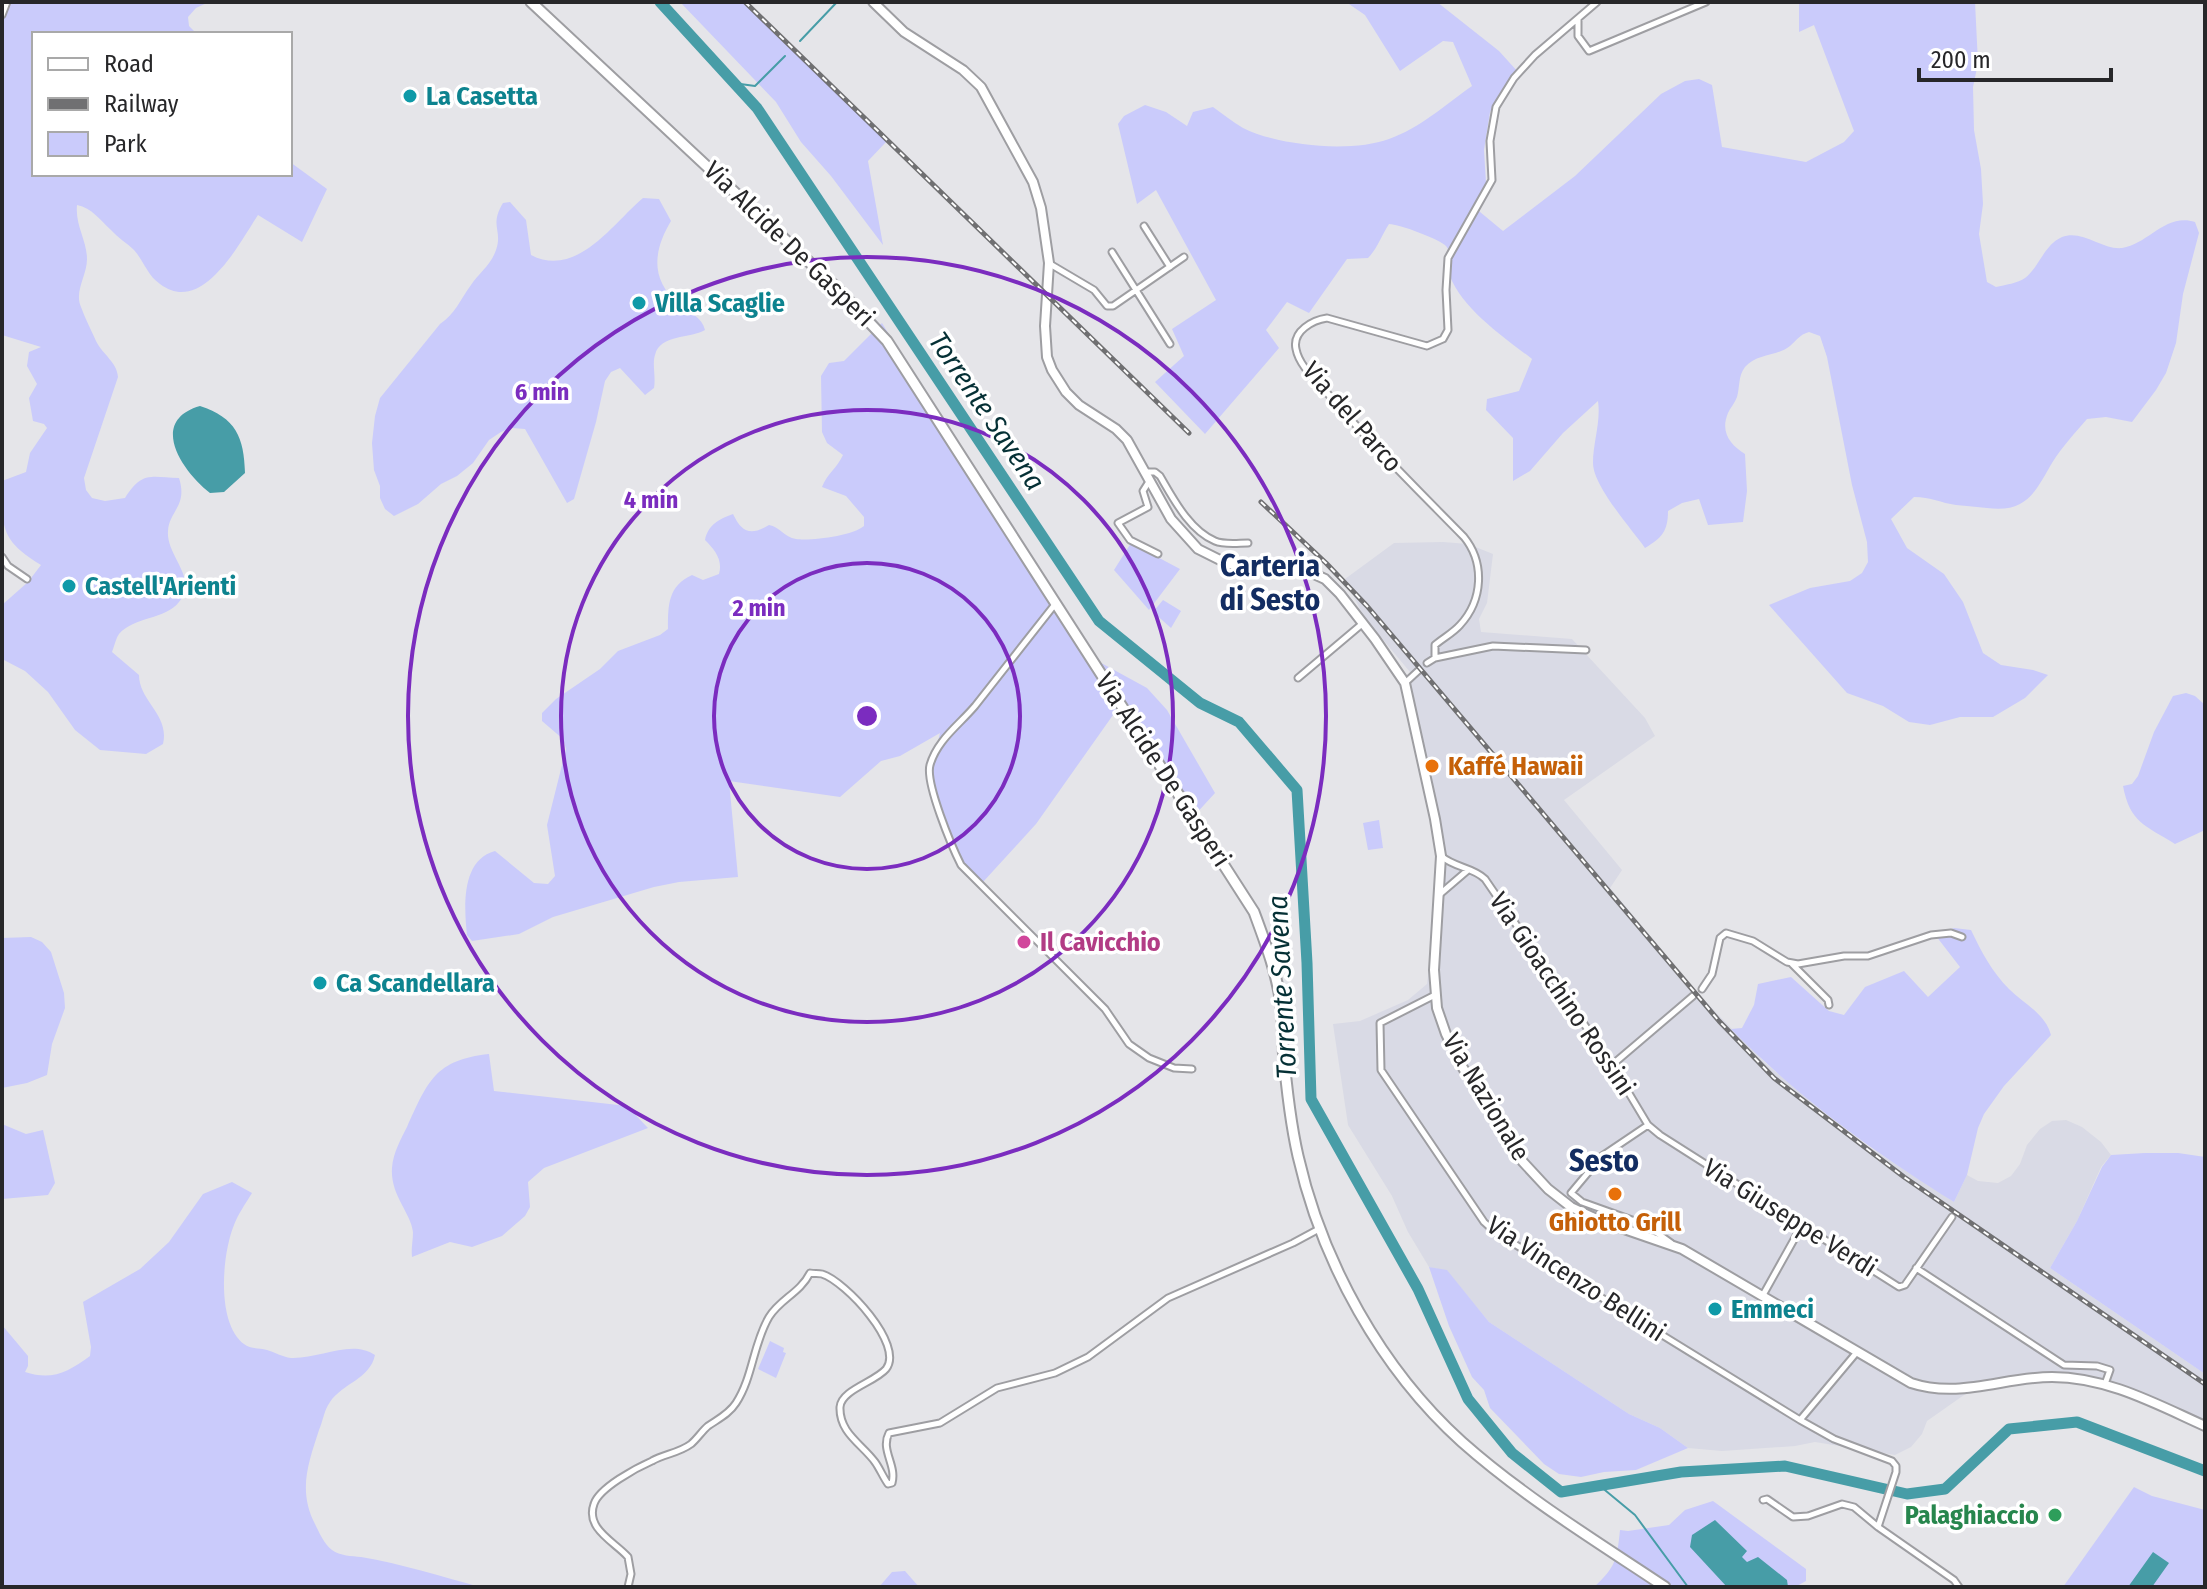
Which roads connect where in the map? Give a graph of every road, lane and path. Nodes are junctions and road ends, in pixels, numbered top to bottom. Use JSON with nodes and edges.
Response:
{"nodes":[{"id":1,"x":7,"y":2,"type":"edge"},
{"id":2,"x":531,"y":2,"type":"edge"},
{"id":3,"x":873,"y":2,"type":"edge"},
{"id":4,"x":1597,"y":2,"type":"edge"},
{"id":5,"x":1706,"y":2,"type":"edge"},
{"id":6,"x":2,"y":15,"type":"edge"},
{"id":7,"x":1578,"y":18,"type":"junction"},
{"id":8,"x":1144,"y":226,"type":"dead end"},
{"id":9,"x":1112,"y":252,"type":"dead end"},
{"id":10,"x":1184,"y":257,"type":"dead end"},
{"id":11,"x":1049,"y":263,"type":"junction"},
{"id":12,"x":1170,"y":267,"type":"junction"},
{"id":13,"x":1135,"y":290,"type":"junction"},
{"id":14,"x":1170,"y":344,"type":"dead end"},
{"id":15,"x":1149,"y":476,"type":"junction"},
{"id":16,"x":1248,"y":543,"type":"dead end"},
{"id":17,"x":1158,"y":554,"type":"dead end"},
{"id":18,"x":2,"y":557,"type":"edge"},
{"id":19,"x":27,"y":579,"type":"dead end"},
{"id":20,"x":1056,"y":603,"type":"junction"},
{"id":21,"x":1363,"y":623,"type":"junction"},
{"id":22,"x":1586,"y":650,"type":"dead end"},
{"id":23,"x":1435,"y":658,"type":"junction"},
{"id":24,"x":1427,"y":663,"type":"dead end"},
{"id":25,"x":1418,"y":671,"type":"dead end"},
{"id":26,"x":1298,"y":678,"type":"dead end"},
{"id":27,"x":1405,"y":683,"type":"junction"},
{"id":28,"x":1441,"y":856,"type":"junction"},
{"id":29,"x":1458,"y":867,"type":"junction"},
{"id":30,"x":1469,"y":870,"type":"junction"},
{"id":31,"x":1441,"y":875,"type":"junction"},
{"id":32,"x":1460,"y":876,"type":"junction"},
{"id":33,"x":1440,"y":894,"type":"junction"},
{"id":34,"x":1962,"y":937,"type":"dead end"},
{"id":35,"x":1791,"y":964,"type":"junction"},
{"id":36,"x":1702,"y":989,"type":"dead end"},
{"id":37,"x":1435,"y":995,"type":"junction"},
{"id":38,"x":1693,"y":996,"type":"dead end"},
{"id":39,"x":1829,"y":1005,"type":"dead end"},
{"id":40,"x":1612,"y":1065,"type":"junction"},
{"id":41,"x":1192,"y":1069,"type":"dead end"},
{"id":42,"x":1648,"y":1125,"type":"junction"},
{"id":43,"x":1952,"y":1217,"type":"dead end"},
{"id":44,"x":1801,"y":1227,"type":"junction"},
{"id":45,"x":1320,"y":1229,"type":"junction"},
{"id":46,"x":1672,"y":1244,"type":"junction"},
{"id":47,"x":1916,"y":1268,"type":"junction"},
{"id":48,"x":1763,"y":1295,"type":"junction"},
{"id":49,"x":1857,"y":1352,"type":"junction"},
{"id":50,"x":2105,"y":1384,"type":"junction"},
{"id":51,"x":1800,"y":1420,"type":"junction"},
{"id":52,"x":2205,"y":1426,"type":"edge"},
{"id":53,"x":1763,"y":1500,"type":"dead end"},
{"id":54,"x":1878,"y":1527,"type":"junction"},
{"id":55,"x":628,"y":1587,"type":"edge"},
{"id":56,"x":1665,"y":1587,"type":"edge"},
{"id":57,"x":1959,"y":1587,"type":"edge"}],
"edges":[{"from":1,"to":6,"type":"street"},
{"from":2,"to":20,"type":"main road","name":"Via Alcide De Gasperi"},
{"from":3,"to":11,"type":"main road","name":"Via Nazionale"},
{"from":4,"to":7,"type":"street","name":"Via del Parco"},
{"from":5,"to":7,"type":"street"},
{"from":7,"to":23,"type":"street","name":"Via del Parco"},
{"from":8,"to":12,"type":"street"},
{"from":9,"to":13,"type":"street"},
{"from":10,"to":12,"type":"street"},
{"from":11,"to":13,"type":"street"},
{"from":11,"to":15,"type":"main road","name":"Via Nazionale"},
{"from":12,"to":13,"type":"street"},
{"from":13,"to":14,"type":"street"},
{"from":15,"to":16,"type":"street","name":"Via Nazionale"},
{"from":15,"to":17,"type":"street"},
{"from":15,"to":21,"type":"main road","name":"Via Nazionale"},
{"from":18,"to":19,"type":"street"},
{"from":20,"to":41,"type":"street"},
{"from":20,"to":45,"type":"main road","name":"Via Alcide De Gasperi"},
{"from":21,"to":26,"type":"street"},
{"from":21,"to":27,"type":"main road","name":"Via Nazionale"},
{"from":22,"to":23,"type":"street"},
{"from":23,"to":24,"type":"street","name":"Via del Parco"},
{"from":25,"to":27,"type":"street"},
{"from":27,"to":28,"type":"main road","name":"Via Nazionale"},
{"from":28,"to":29,"type":"street","name":"Via Gioacchino Rossini"},
{"from":28,"to":31,"type":"main road","name":"Via Nazionale"},
{"from":29,"to":30,"type":"street","name":"Via Gioacchino Rossini"},
{"from":29,"to":31,"type":"street"},
{"from":30,"to":32,"type":"street","name":"Via Gioacchino Rossini"},
{"from":30,"to":40,"type":"street","name":"Via Gioacchino Rossini"},
{"from":31,"to":32,"type":"street","name":"Via Gioacchino Rossini"},
{"from":31,"to":33,"type":"main road","name":"Via Nazionale"},
{"from":32,"to":33,"type":"street","name":"Via Gioacchino Rossini"},
{"from":33,"to":37,"type":"main road","name":"Via Nazionale"},
{"from":34,"to":35,"type":"street"},
{"from":35,"to":36,"type":"street"},
{"from":35,"to":39,"type":"street"},
{"from":37,"to":46,"type":"main road","name":"Via Nazionale"},
{"from":37,"to":51,"type":"street","name":"Via Vincenzo Bellini"},
{"from":38,"to":40,"type":"street"},
{"from":40,"to":42,"type":"street","name":"Via Gioacchino Rossini"},
{"from":42,"to":44,"type":"street","name":"Via Giuseppe Verdi"},
{"from":42,"to":46,"type":"street"},
{"from":43,"to":47,"type":"street","name":"Via Giuseppe Verdi"},
{"from":44,"to":47,"type":"street","name":"Via Giuseppe Verdi"},
{"from":44,"to":48,"type":"street"},
{"from":45,"to":55,"type":"street"},
{"from":45,"to":56,"type":"main road","name":"Via Alcide De Gasperi"},
{"from":46,"to":48,"type":"main road","name":"Via Nazionale"},
{"from":47,"to":50,"type":"street"},
{"from":48,"to":49,"type":"main road","name":"Via Nazionale"},
{"from":49,"to":50,"type":"main road","name":"Via Nazionale"},
{"from":49,"to":51,"type":"street"},
{"from":50,"to":52,"type":"main road","name":"Via Nazionale"},
{"from":51,"to":54,"type":"street"},
{"from":53,"to":54,"type":"street"},
{"from":54,"to":57,"type":"street"}]}
